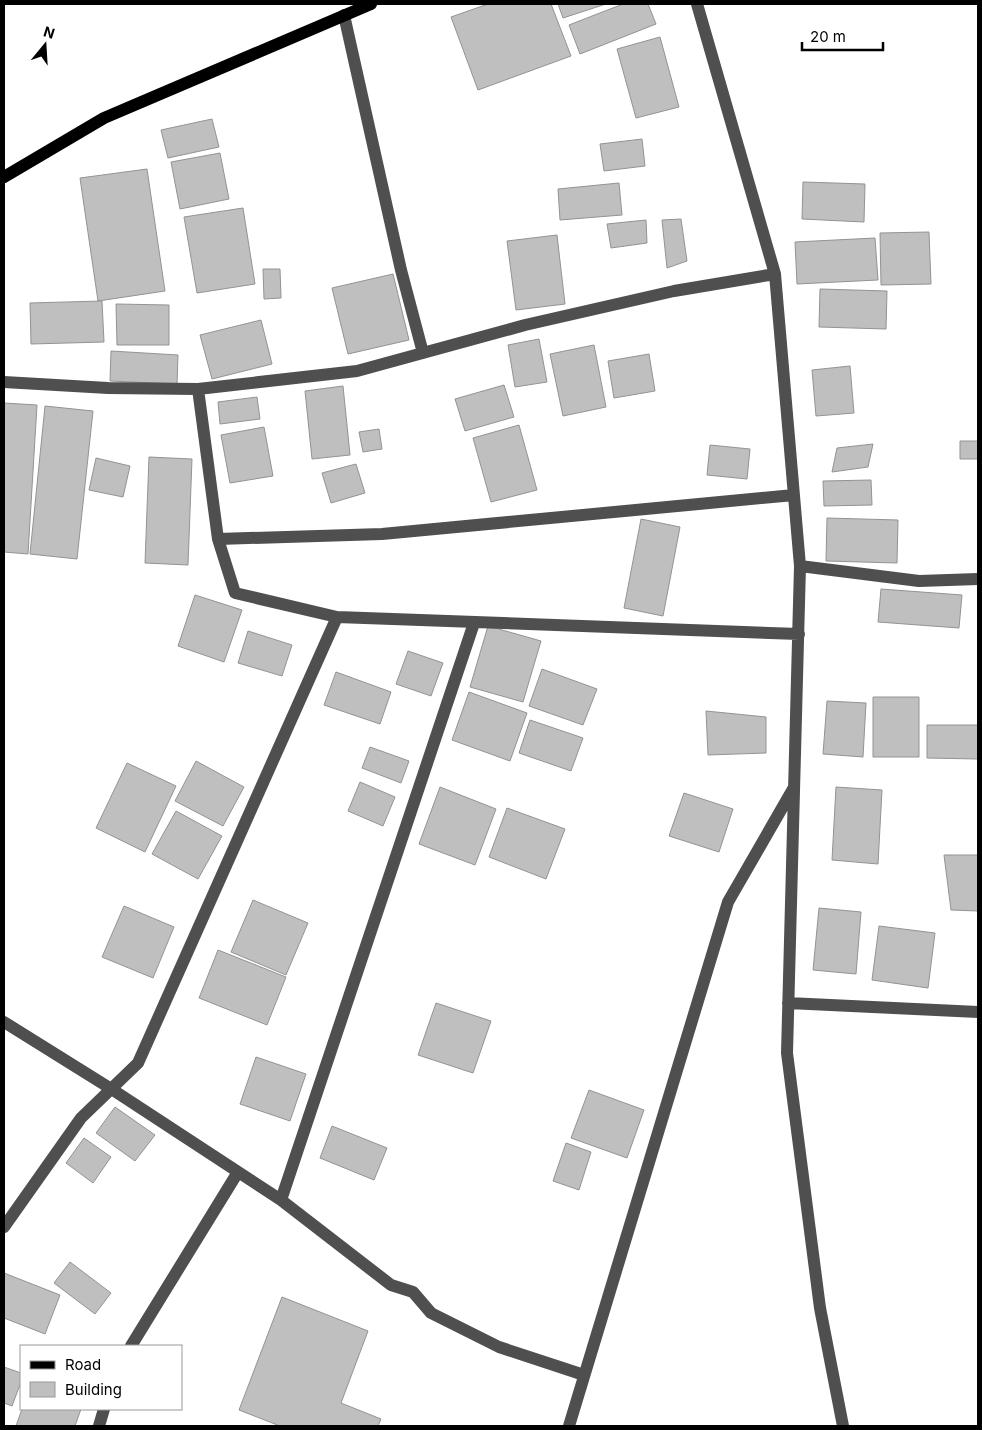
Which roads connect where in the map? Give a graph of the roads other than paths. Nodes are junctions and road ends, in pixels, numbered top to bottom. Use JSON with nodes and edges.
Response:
{"nodes":[{"id":1,"x":371,"y":4,"type":"edge"},
{"id":2,"x":697,"y":4,"type":"edge"},
{"id":3,"x":344,"y":15,"type":"junction"},
{"id":4,"x":4,"y":177,"type":"edge"},
{"id":5,"x":775,"y":274,"type":"junction"},
{"id":6,"x":423,"y":353,"type":"junction"},
{"id":7,"x":4,"y":382,"type":"edge"},
{"id":8,"x":198,"y":389,"type":"junction"},
{"id":9,"x":794,"y":494,"type":"junction"},
{"id":10,"x":218,"y":539,"type":"junction"},
{"id":11,"x":800,"y":566,"type":"junction"},
{"id":12,"x":978,"y":579,"type":"edge"},
{"id":13,"x":337,"y":617,"type":"junction"},
{"id":14,"x":474,"y":622,"type":"junction"},
{"id":15,"x":798,"y":634,"type":"junction"},
{"id":16,"x":794,"y":787,"type":"junction"},
{"id":17,"x":788,"y":1003,"type":"junction"},
{"id":18,"x":978,"y":1012,"type":"edge"},
{"id":19,"x":4,"y":1022,"type":"edge"},
{"id":20,"x":113,"y":1090,"type":"junction"},
{"id":21,"x":238,"y":1172,"type":"junction"},
{"id":22,"x":281,"y":1200,"type":"junction"},
{"id":23,"x":4,"y":1227,"type":"edge"},
{"id":24,"x":132,"y":1345,"type":"edge"},
{"id":25,"x":584,"y":1374,"type":"junction"},
{"id":26,"x":104,"y":1410,"type":"edge"},
{"id":27,"x":98,"y":1426,"type":"edge"},
{"id":28,"x":569,"y":1426,"type":"edge"},
{"id":29,"x":844,"y":1426,"type":"edge"}],
"edges":[{"from":1,"to":3,"type":"main road"},
{"from":2,"to":5,"type":"street"},
{"from":3,"to":4,"type":"main road"},
{"from":3,"to":6,"type":"street"},
{"from":5,"to":6,"type":"street"},
{"from":5,"to":9,"type":"street"},
{"from":6,"to":8,"type":"street"},
{"from":7,"to":8,"type":"street"},
{"from":8,"to":10,"type":"street"},
{"from":9,"to":10,"type":"street"},
{"from":9,"to":11,"type":"street"},
{"from":10,"to":13,"type":"street"},
{"from":11,"to":12,"type":"street"},
{"from":11,"to":15,"type":"street"},
{"from":13,"to":14,"type":"street"},
{"from":13,"to":20,"type":"street"},
{"from":14,"to":15,"type":"street"},
{"from":14,"to":22,"type":"street"},
{"from":15,"to":16,"type":"street"},
{"from":16,"to":17,"type":"street"},
{"from":16,"to":25,"type":"street"},
{"from":17,"to":18,"type":"street"},
{"from":17,"to":29,"type":"street"},
{"from":19,"to":20,"type":"street"},
{"from":20,"to":21,"type":"street"},
{"from":20,"to":23,"type":"street"},
{"from":21,"to":22,"type":"street"},
{"from":21,"to":24,"type":"street"},
{"from":22,"to":25,"type":"street"},
{"from":25,"to":28,"type":"street"},
{"from":26,"to":27,"type":"street"}]}
